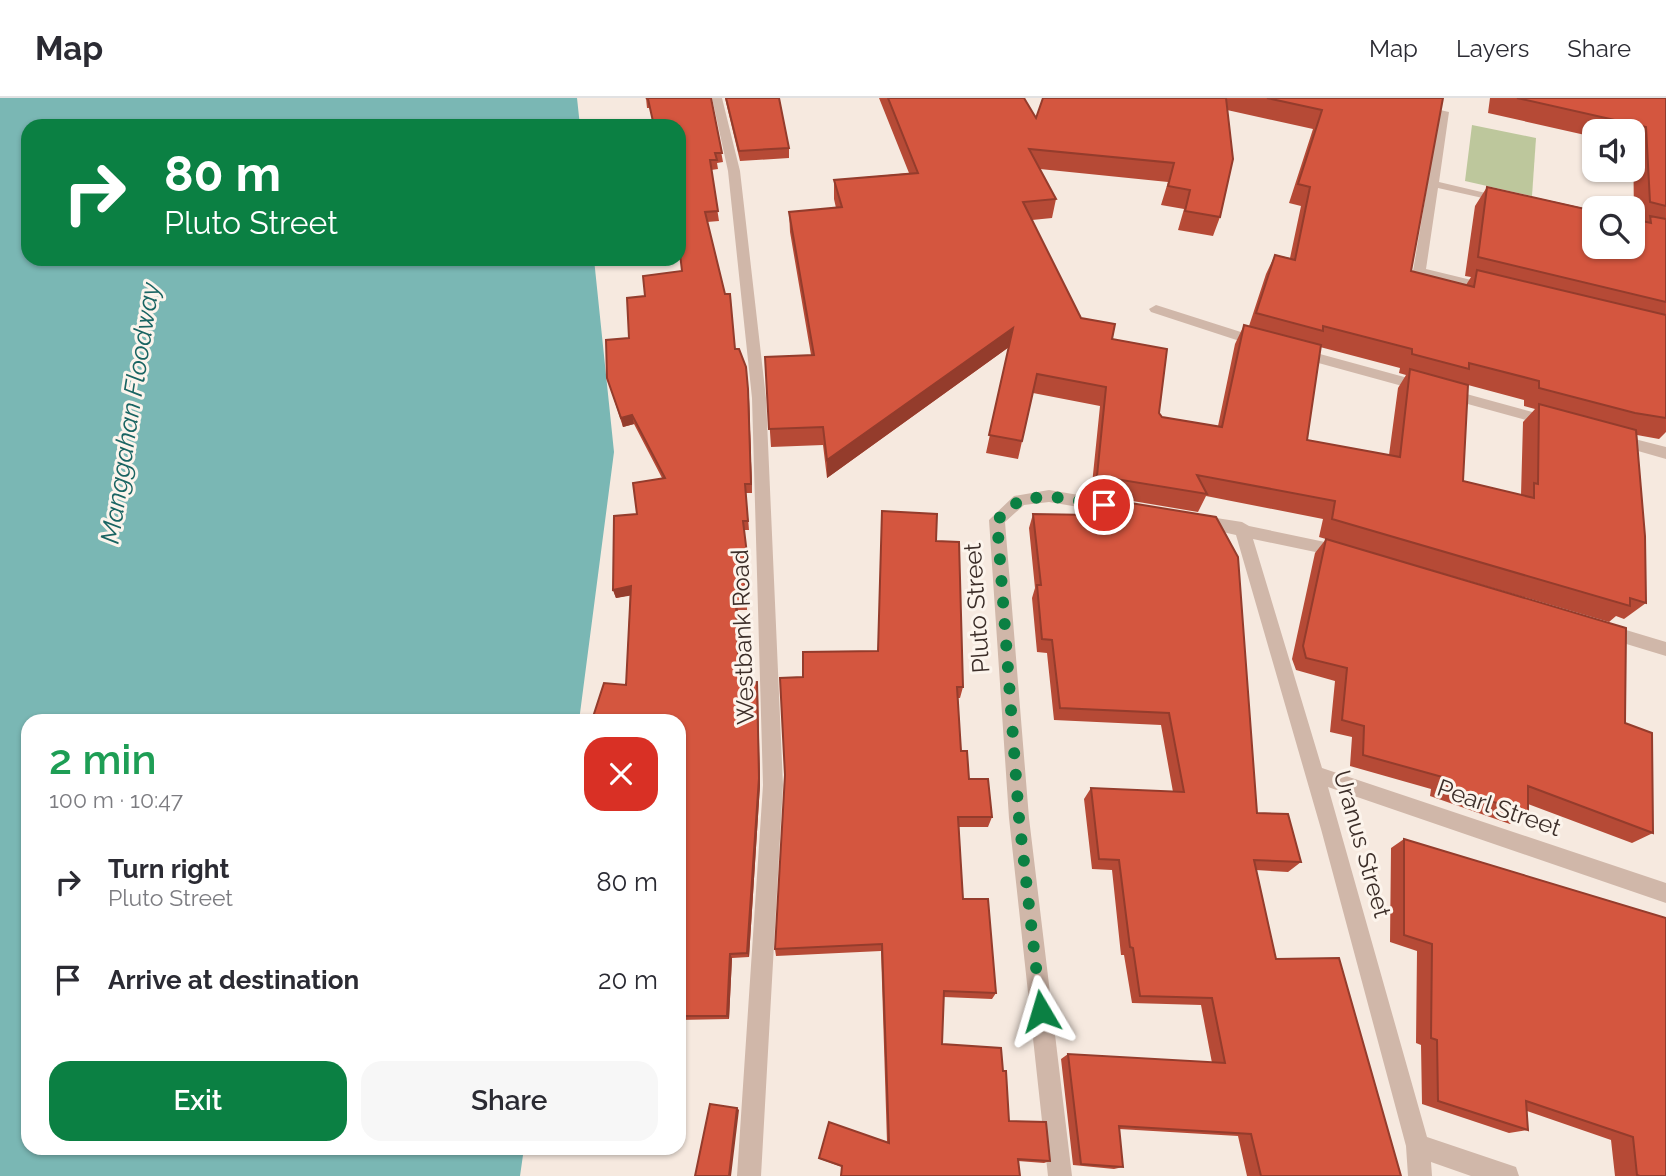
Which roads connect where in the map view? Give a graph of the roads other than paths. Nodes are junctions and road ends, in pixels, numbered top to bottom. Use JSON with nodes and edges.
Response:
{"nodes":[{"id":1,"x":717,"y":98,"type":"edge"},
{"id":2,"x":1444,"y":112,"type":"edge"},
{"id":3,"x":1434,"y":184,"type":"junction"},
{"id":4,"x":1514,"y":201,"type":"edge"},
{"id":5,"x":1510,"y":293,"type":"edge"},
{"id":6,"x":1156,"y":309,"type":"dead end"},
{"id":7,"x":1572,"y":427,"type":"edge"},
{"id":8,"x":1599,"y":435,"type":"edge"},
{"id":9,"x":1666,"y":453,"type":"edge"},
{"id":10,"x":1132,"y":510,"type":"edge"},
{"id":11,"x":1173,"y":517,"type":"edge"},
{"id":12,"x":1242,"y":528,"type":"junction"},
{"id":13,"x":1362,"y":557,"type":"edge"},
{"id":14,"x":1595,"y":628,"type":"edge"},
{"id":15,"x":1666,"y":649,"type":"edge"},
{"id":16,"x":1315,"y":774,"type":"junction"},
{"id":17,"x":1666,"y":893,"type":"edge"},
{"id":18,"x":1418,"y":1146,"type":"junction"},
{"id":19,"x":749,"y":1176,"type":"edge"},
{"id":20,"x":1060,"y":1176,"type":"edge"},
{"id":21,"x":1420,"y":1176,"type":"edge"},
{"id":22,"x":1507,"y":1176,"type":"edge"}],
"edges":[{"from":1,"to":19,"type":"street","name":"Westbank Road"},
{"from":2,"to":3,"type":"street"},
{"from":3,"to":4,"type":"street"},
{"from":3,"to":5,"type":"street"},
{"from":6,"to":7,"type":"street"},
{"from":8,"to":9,"type":"street"},
{"from":10,"to":20,"type":"street","name":"Pluto Street"},
{"from":11,"to":12,"type":"street"},
{"from":12,"to":13,"type":"street"},
{"from":12,"to":16,"type":"street","name":"Uranus Street"},
{"from":14,"to":15,"type":"street"},
{"from":16,"to":17,"type":"street","name":"Pearl Street"},
{"from":16,"to":18,"type":"street","name":"Uranus Street"},
{"from":18,"to":21,"type":"street","name":"Uranus Street"},
{"from":18,"to":22,"type":"street"}]}
